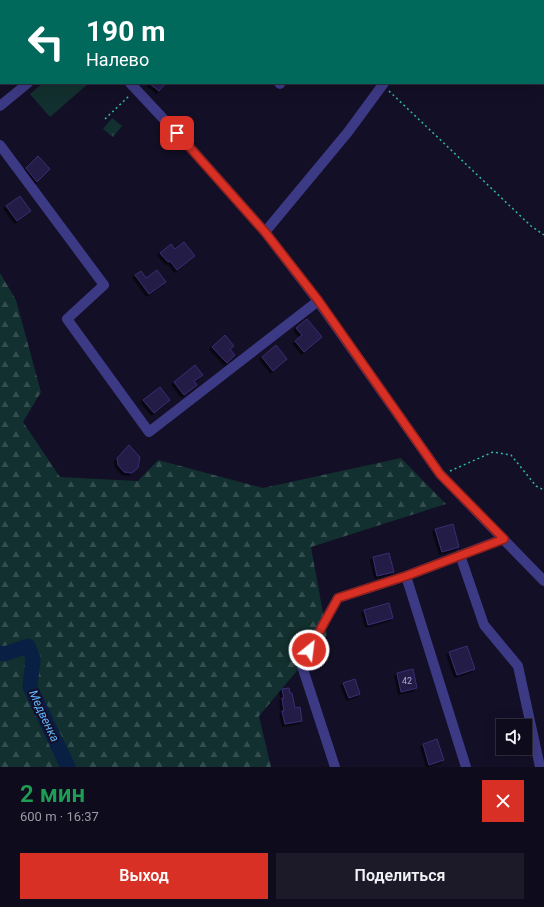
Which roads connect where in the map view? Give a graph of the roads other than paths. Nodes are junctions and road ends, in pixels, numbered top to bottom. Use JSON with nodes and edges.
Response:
{"nodes":[{"id":1,"x":27,"y":84,"type":"edge"},
{"id":2,"x":383,"y":84,"type":"edge"},
{"id":3,"x":133,"y":86,"type":"edge"},
{"id":4,"x":0,"y":106,"type":"edge"},
{"id":5,"x":0,"y":145,"type":"edge"},
{"id":6,"x":265,"y":232,"type":"junction"},
{"id":7,"x":318,"y":300,"type":"junction"},
{"id":8,"x":504,"y":539,"type":"junction"},
{"id":9,"x":460,"y":555,"type":"junction"},
{"id":10,"x":406,"y":576,"type":"junction"},
{"id":11,"x":544,"y":581,"type":"edge"},
{"id":12,"x":335,"y":767,"type":"edge"},
{"id":13,"x":466,"y":767,"type":"edge"},
{"id":14,"x":540,"y":767,"type":"edge"}],
"edges":[{"from":1,"to":4,"type":"street"},
{"from":2,"to":6,"type":"street"},
{"from":3,"to":6,"type":"street"},
{"from":5,"to":7,"type":"street"},
{"from":6,"to":7,"type":"street"},
{"from":7,"to":8,"type":"street"},
{"from":8,"to":9,"type":"street"},
{"from":8,"to":11,"type":"street"},
{"from":9,"to":10,"type":"street"},
{"from":9,"to":14,"type":"street"},
{"from":10,"to":12,"type":"street"},
{"from":10,"to":13,"type":"street"}]}
